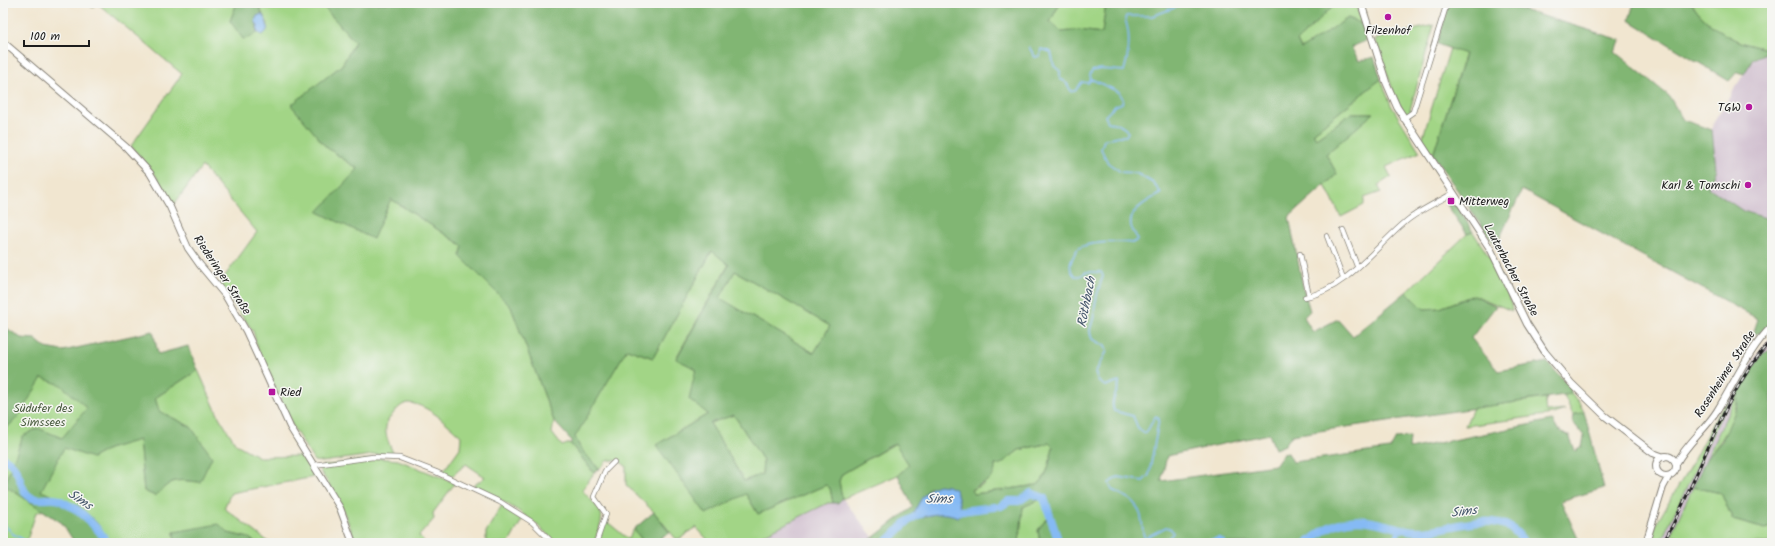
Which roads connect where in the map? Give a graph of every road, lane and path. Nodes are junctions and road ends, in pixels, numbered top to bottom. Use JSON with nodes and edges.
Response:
{"nodes":[{"id":1,"x":1361,"y":3,"type":"edge"},
{"id":2,"x":1447,"y":3,"type":"edge"},
{"id":3,"x":3,"y":42,"type":"edge"},
{"id":4,"x":1403,"y":119,"type":"junction"},
{"id":5,"x":1454,"y":193,"type":"junction"},
{"id":6,"x":1343,"y":230,"type":"dead end"},
{"id":7,"x":1328,"y":236,"type":"dead end"},
{"id":8,"x":1300,"y":254,"type":"dead end"},
{"id":9,"x":1357,"y":266,"type":"junction"},
{"id":10,"x":1343,"y":278,"type":"junction"},
{"id":11,"x":1772,"y":326,"type":"edge"},
{"id":12,"x":1652,"y":452,"type":"junction"},
{"id":13,"x":1682,"y":452,"type":"junction"},
{"id":14,"x":1664,"y":456,"type":"junction"},
{"id":15,"x":1670,"y":457,"type":"junction"},
{"id":16,"x":614,"y":462,"type":"dead end"},
{"id":17,"x":1656,"y":464,"type":"junction"},
{"id":18,"x":1676,"y":464,"type":"junction"},
{"id":19,"x":314,"y":465,"type":"junction"},
{"id":20,"x":1661,"y":475,"type":"junction"},
{"id":21,"x":1668,"y":476,"type":"junction"},
{"id":22,"x":1663,"y":487,"type":"junction"},
{"id":23,"x":353,"y":543,"type":"edge"},
{"id":24,"x":553,"y":543,"type":"edge"},
{"id":25,"x":596,"y":543,"type":"edge"},
{"id":26,"x":1646,"y":543,"type":"edge"}],
"edges":[{"from":1,"to":4,"type":"main road","name":"Lauterbacher Straße"},
{"from":2,"to":4,"type":"street"},
{"from":3,"to":19,"type":"main road","name":"Riederinger Straße"},
{"from":4,"to":5,"type":"main road","name":"Lauterbacher Straße"},
{"from":5,"to":9,"type":"street"},
{"from":5,"to":12,"type":"main road","name":"Lauterbacher Straße"},
{"from":6,"to":9,"type":"street"},
{"from":7,"to":10,"type":"street"},
{"from":8,"to":10,"type":"street"},
{"from":9,"to":10,"type":"street"},
{"from":11,"to":13,"type":"main road","name":"Rosenheimer Straße"},
{"from":12,"to":14,"type":"main road","name":"Lauterbacher Straße"},
{"from":12,"to":17,"type":"main road"},
{"from":13,"to":15,"type":"main road","name":"Rosenheimer Straße"},
{"from":13,"to":18,"type":"main road","name":"Rosenheimer Straße"},
{"from":14,"to":15,"type":"main road"},
{"from":14,"to":17,"type":"main road"},
{"from":15,"to":18,"type":"main road"},
{"from":16,"to":25,"type":"street"},
{"from":17,"to":20,"type":"main road"},
{"from":18,"to":21,"type":"main road"},
{"from":19,"to":23,"type":"main road","name":"Riederinger Straße"},
{"from":19,"to":24,"type":"street"},
{"from":20,"to":21,"type":"main road"},
{"from":20,"to":22,"type":"main road"},
{"from":21,"to":22,"type":"main road"},
{"from":22,"to":26,"type":"main road"}]}
